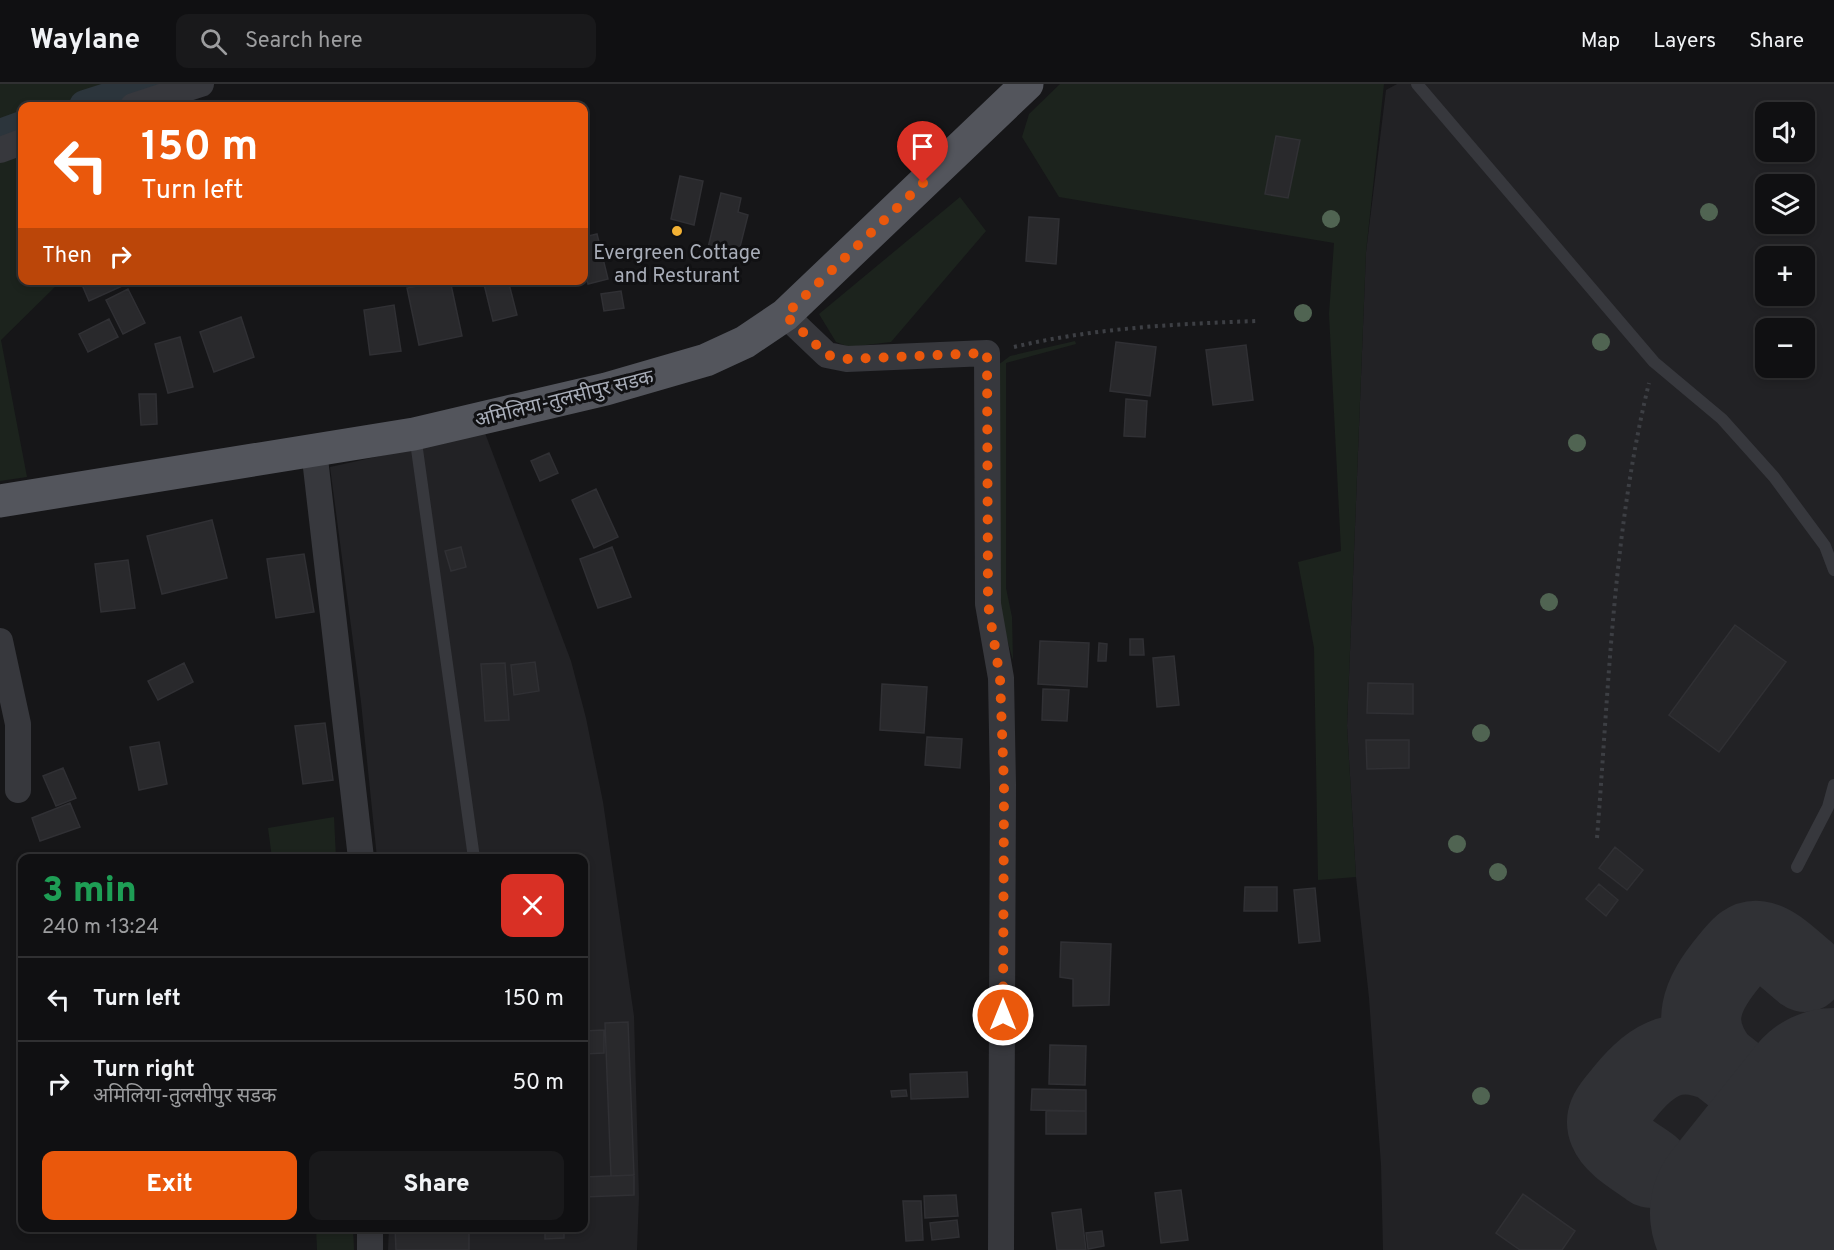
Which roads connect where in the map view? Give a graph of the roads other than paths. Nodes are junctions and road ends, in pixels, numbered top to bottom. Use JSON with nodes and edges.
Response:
{"nodes":[{"id":1,"x":201,"y":84,"type":"edge"},
{"id":2,"x":1027,"y":84,"type":"edge"},
{"id":3,"x":1417,"y":84,"type":"edge"},
{"id":4,"x":145,"y":102,"type":"edge"},
{"id":5,"x":18,"y":143,"type":"edge"},
{"id":6,"x":0,"y":150,"type":"edge"},
{"id":7,"x":785,"y":315,"type":"junction"},
{"id":8,"x":414,"y":434,"type":"junction"},
{"id":9,"x":314,"y":450,"type":"junction"},
{"id":10,"x":0,"y":501,"type":"edge"},
{"id":11,"x":1834,"y":570,"type":"edge"},
{"id":12,"x":0,"y":641,"type":"edge"},
{"id":13,"x":1834,"y":785,"type":"edge"},
{"id":14,"x":18,"y":790,"type":"dead end"},
{"id":15,"x":361,"y":854,"type":"edge"},
{"id":16,"x":473,"y":854,"type":"edge"},
{"id":17,"x":1797,"y":867,"type":"dead end"},
{"id":18,"x":370,"y":1232,"type":"edge"},
{"id":19,"x":370,"y":1250,"type":"edge"},
{"id":20,"x":1001,"y":1250,"type":"edge"}],
"edges":[{"from":1,"to":4,"type":"street"},
{"from":2,"to":7,"type":"main road","name":"अमिलिया-तुलसीपुर सडक"},
{"from":3,"to":11,"type":"lane"},
{"from":5,"to":6,"type":"street"},
{"from":7,"to":8,"type":"main road","name":"अमिलिया-तुलसीपुर सडक"},
{"from":7,"to":20,"type":"street"},
{"from":8,"to":9,"type":"main road","name":"अमिलिया-तुलसीपुर सडक"},
{"from":8,"to":16,"type":"lane"},
{"from":9,"to":10,"type":"main road","name":"अमिलिया-तुलसीपुर सडक"},
{"from":9,"to":15,"type":"street"},
{"from":12,"to":14,"type":"street"},
{"from":13,"to":17,"type":"lane"},
{"from":18,"to":19,"type":"street"}]}
